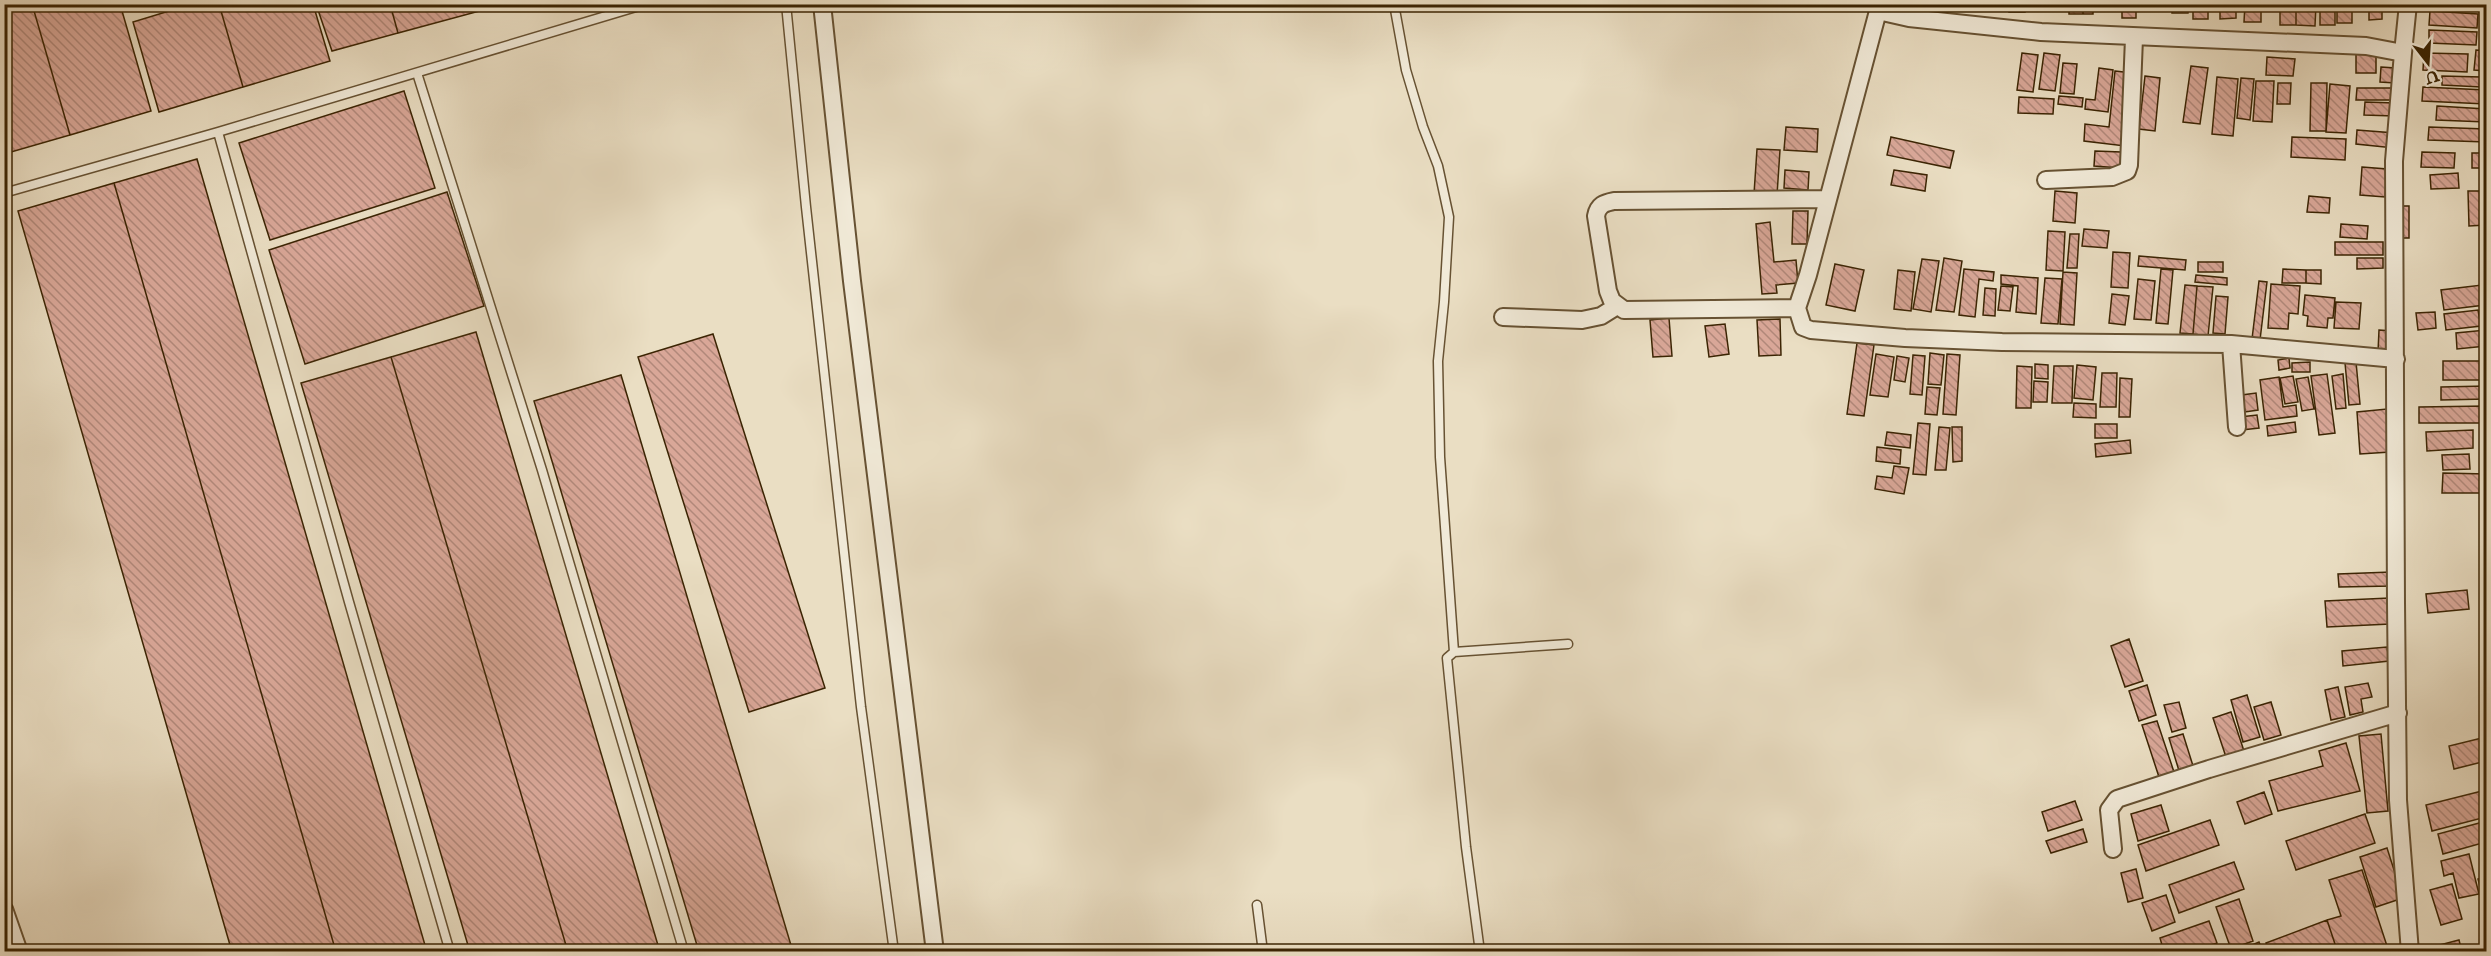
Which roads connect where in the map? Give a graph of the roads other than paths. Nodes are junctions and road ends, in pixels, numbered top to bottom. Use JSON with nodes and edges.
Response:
{"nodes":[{"id":1,"x":646,"y":4,"type":"edge"},
{"id":2,"x":786,"y":4,"type":"edge"},
{"id":3,"x":822,"y":4,"type":"edge"},
{"id":4,"x":1394,"y":4,"type":"edge"},
{"id":5,"x":2408,"y":4,"type":"edge"},
{"id":6,"x":1879,"y":8,"type":"edge"},
{"id":7,"x":2134,"y":38,"type":"junction"},
{"id":8,"x":2403,"y":53,"type":"junction"},
{"id":9,"x":417,"y":73,"type":"junction"},
{"id":10,"x":218,"y":132,"type":"junction"},
{"id":11,"x":2046,"y":180,"type":"dead end"},
{"id":12,"x":4,"y":193,"type":"edge"},
{"id":13,"x":1826,"y":199,"type":"junction"},
{"id":14,"x":1617,"y":306,"type":"junction"},
{"id":15,"x":1797,"y":308,"type":"junction"},
{"id":16,"x":1503,"y":317,"type":"dead end"},
{"id":17,"x":2231,"y":344,"type":"junction"},
{"id":18,"x":2396,"y":359,"type":"junction"},
{"id":19,"x":2237,"y":428,"type":"dead end"},
{"id":20,"x":1568,"y":644,"type":"dead end"},
{"id":21,"x":1454,"y":652,"type":"junction"},
{"id":22,"x":2398,"y":713,"type":"junction"},
{"id":23,"x":2114,"y":849,"type":"dead end"},
{"id":24,"x":1257,"y":905,"type":"dead end"},
{"id":25,"x":4,"y":909,"type":"edge"},
{"id":26,"x":19,"y":951,"type":"edge"},
{"id":27,"x":450,"y":951,"type":"edge"},
{"id":28,"x":684,"y":951,"type":"edge"},
{"id":29,"x":894,"y":951,"type":"edge"},
{"id":30,"x":935,"y":951,"type":"edge"},
{"id":31,"x":1263,"y":951,"type":"edge"},
{"id":32,"x":1480,"y":951,"type":"edge"},
{"id":33,"x":2410,"y":951,"type":"edge"}],
"edges":[{"from":1,"to":9,"type":"lane"},
{"from":2,"to":29,"type":"lane"},
{"from":3,"to":30,"type":"street"},
{"from":4,"to":21,"type":"lane"},
{"from":5,"to":8,"type":"street"},
{"from":6,"to":7,"type":"street"},
{"from":6,"to":13,"type":"street"},
{"from":7,"to":8,"type":"street"},
{"from":7,"to":11,"type":"street"},
{"from":8,"to":18,"type":"street"},
{"from":9,"to":10,"type":"lane"},
{"from":9,"to":28,"type":"lane"},
{"from":10,"to":12,"type":"lane"},
{"from":10,"to":27,"type":"lane"},
{"from":13,"to":14,"type":"street"},
{"from":13,"to":15,"type":"street"},
{"from":14,"to":15,"type":"street"},
{"from":14,"to":16,"type":"street"},
{"from":15,"to":17,"type":"street"},
{"from":17,"to":18,"type":"street"},
{"from":17,"to":19,"type":"street"},
{"from":18,"to":22,"type":"street"},
{"from":20,"to":21,"type":"lane"},
{"from":21,"to":32,"type":"lane"},
{"from":22,"to":23,"type":"street"},
{"from":22,"to":33,"type":"street"},
{"from":24,"to":31,"type":"lane"},
{"from":25,"to":26,"type":"street"}]}
